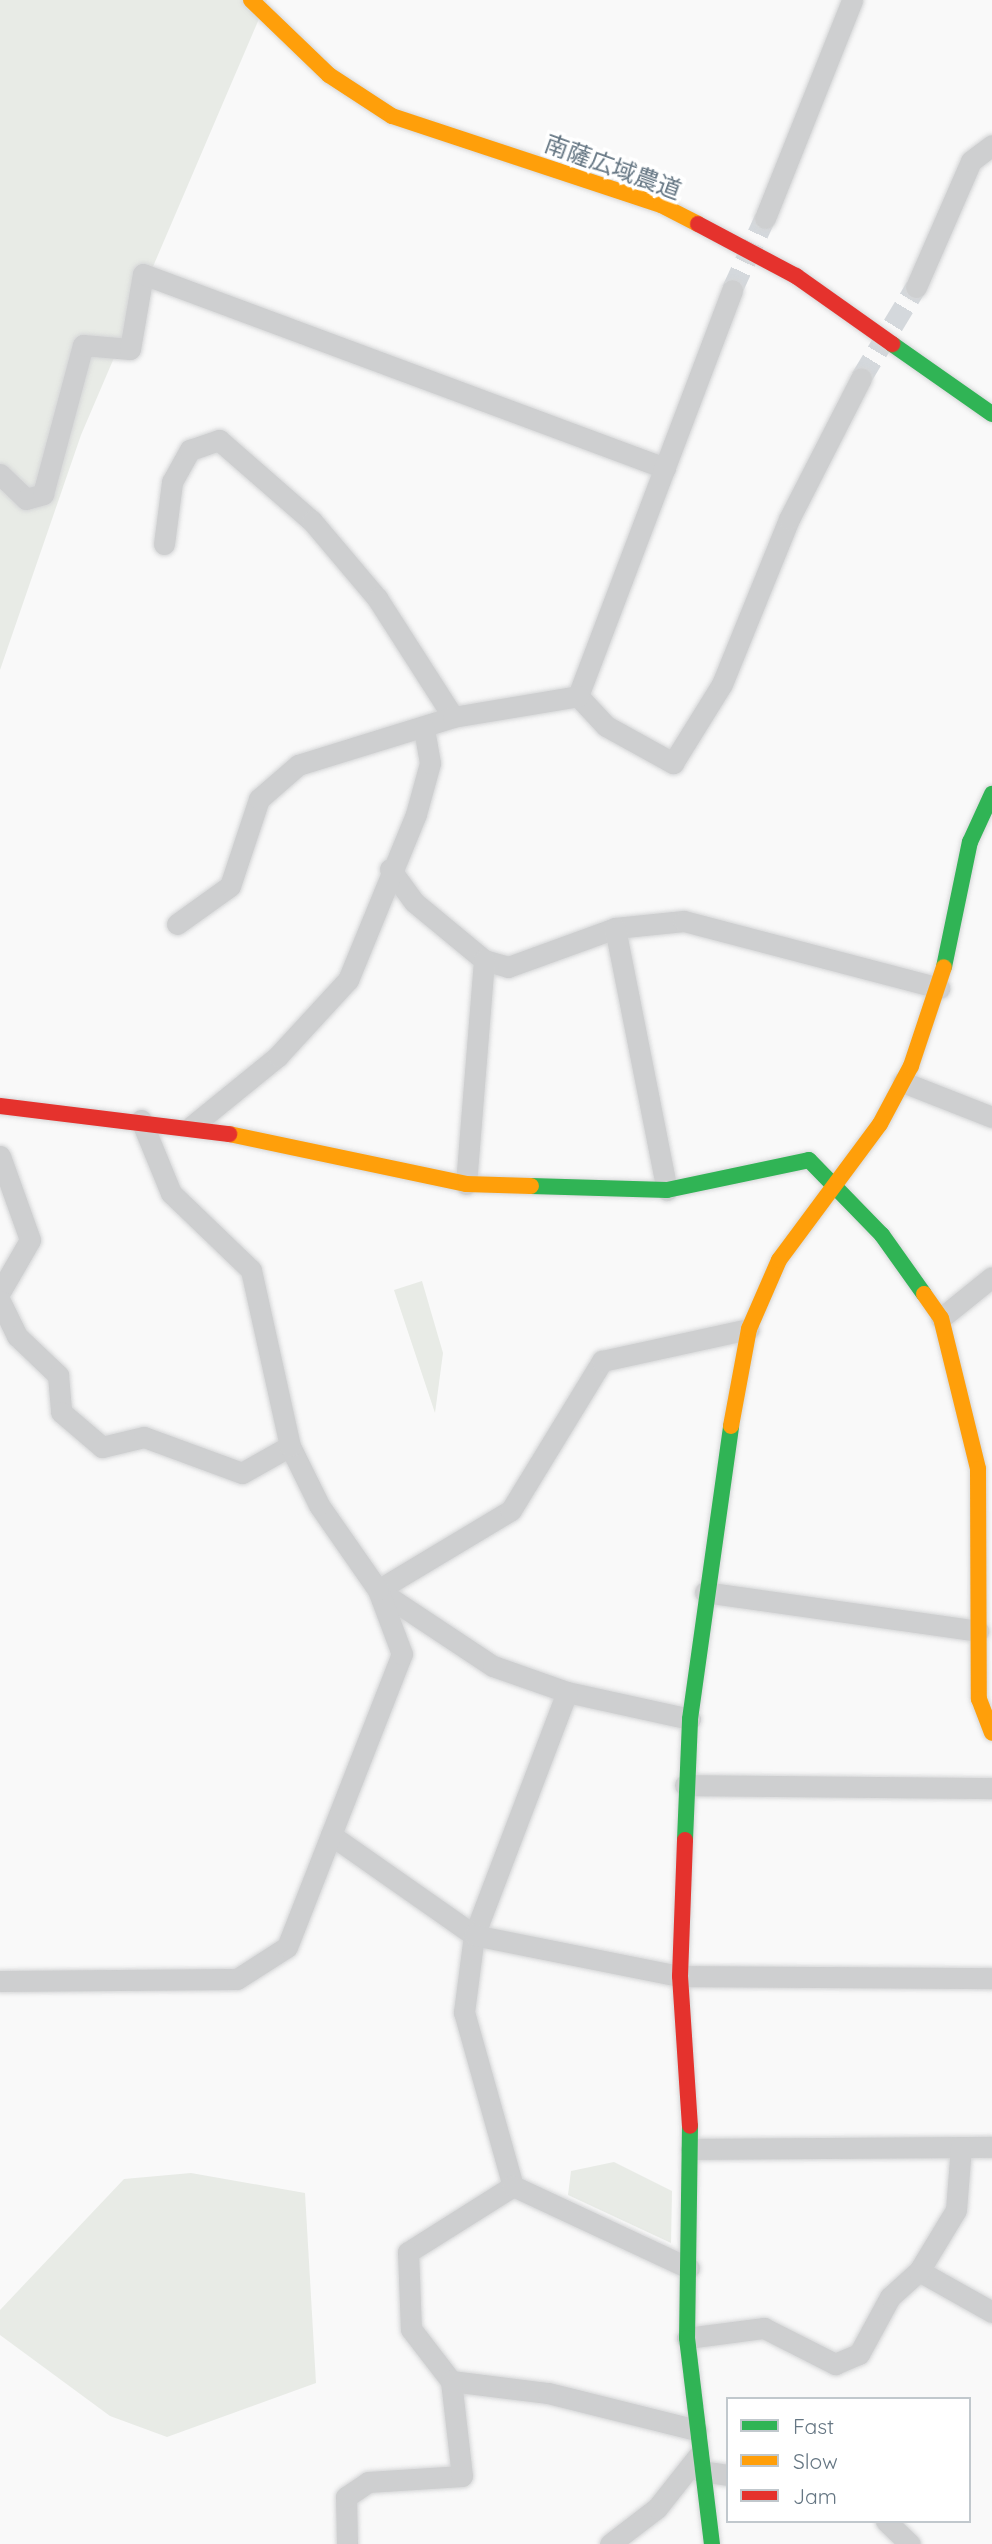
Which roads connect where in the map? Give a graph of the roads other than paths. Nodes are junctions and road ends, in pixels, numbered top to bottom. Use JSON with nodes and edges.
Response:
{"nodes":[{"id":1,"x":251,"y":0,"type":"edge"},
{"id":2,"x":852,"y":0,"type":"edge"},
{"id":3,"x":992,"y":145,"type":"edge"},
{"id":4,"x":765,"y":218,"type":"tunnel mouth"},
{"id":5,"x":916,"y":287,"type":"tunnel mouth"},
{"id":6,"x":732,"y":290,"type":"tunnel mouth"},
{"id":7,"x":861,"y":378,"type":"tunnel mouth"},
{"id":8,"x":992,"y":414,"type":"edge"},
{"id":9,"x":665,"y":468,"type":"junction"},
{"id":10,"x":0,"y":474,"type":"edge"},
{"id":11,"x":164,"y":544,"type":"dead end"},
{"id":12,"x":578,"y":696,"type":"junction"},
{"id":13,"x":453,"y":717,"type":"junction"},
{"id":14,"x":424,"y":729,"type":"junction"},
{"id":15,"x":992,"y":794,"type":"edge"},
{"id":16,"x":390,"y":869,"type":"junction"},
{"id":17,"x":177,"y":924,"type":"dead end"},
{"id":18,"x":615,"y":928,"type":"junction"},
{"id":19,"x":484,"y":960,"type":"junction"},
{"id":20,"x":939,"y":988,"type":"junction"},
{"id":21,"x":903,"y":1082,"type":"junction"},
{"id":22,"x":0,"y":1106,"type":"edge"},
{"id":23,"x":992,"y":1117,"type":"edge"},
{"id":24,"x":141,"y":1120,"type":"junction"},
{"id":25,"x":192,"y":1126,"type":"junction"},
{"id":26,"x":0,"y":1156,"type":"edge"},
{"id":27,"x":834,"y":1181,"type":"junction"},
{"id":28,"x":466,"y":1184,"type":"junction"},
{"id":29,"x":667,"y":1190,"type":"junction"},
{"id":30,"x":992,"y":1277,"type":"edge"},
{"id":31,"x":0,"y":1292,"type":"edge"},
{"id":32,"x":0,"y":1301,"type":"edge"},
{"id":33,"x":941,"y":1318,"type":"junction"},
{"id":34,"x":749,"y":1329,"type":"junction"},
{"id":35,"x":290,"y":1446,"type":"junction"},
{"id":36,"x":379,"y":1590,"type":"junction"},
{"id":37,"x":705,"y":1592,"type":"junction"},
{"id":38,"x":985,"y":1599,"type":"edge"},
{"id":39,"x":978,"y":1631,"type":"junction"},
{"id":40,"x":567,"y":1692,"type":"junction"},
{"id":41,"x":690,"y":1719,"type":"junction"},
{"id":42,"x":992,"y":1733,"type":"edge"},
{"id":43,"x":685,"y":1786,"type":"junction"},
{"id":44,"x":992,"y":1788,"type":"edge"},
{"id":45,"x":331,"y":1835,"type":"junction"},
{"id":46,"x":474,"y":1935,"type":"junction"},
{"id":47,"x":680,"y":1976,"type":"junction"},
{"id":48,"x":992,"y":1978,"type":"edge"},
{"id":49,"x":0,"y":1980,"type":"edge"},
{"id":50,"x":961,"y":2147,"type":"junction"},
{"id":51,"x":992,"y":2147,"type":"edge"},
{"id":52,"x":691,"y":2149,"type":"junction"},
{"id":53,"x":513,"y":2186,"type":"junction"},
{"id":54,"x":689,"y":2268,"type":"junction"},
{"id":55,"x":919,"y":2272,"type":"junction"},
{"id":56,"x":992,"y":2312,"type":"edge"},
{"id":57,"x":687,"y":2338,"type":"junction"},
{"id":58,"x":451,"y":2381,"type":"junction"},
{"id":59,"x":696,"y":2430,"type":"junction"},
{"id":60,"x":699,"y":2463,"type":"junction"},
{"id":61,"x":726,"y":2474,"type":"edge"},
{"id":62,"x":888,"y":2523,"type":"edge"},
{"id":63,"x":347,"y":2544,"type":"edge"},
{"id":64,"x":610,"y":2544,"type":"edge"},
{"id":65,"x":712,"y":2544,"type":"edge"},
{"id":66,"x":910,"y":2544,"type":"edge"}],
"edges":[{"from":1,"to":8,"type":"street","name":"南薩広域農道"},
{"from":2,"to":4,"type":"street"},
{"from":3,"to":5,"type":"street"},
{"from":6,"to":9,"type":"street"},
{"from":7,"to":12,"type":"street"},
{"from":9,"to":10,"type":"street"},
{"from":9,"to":12,"type":"street"},
{"from":11,"to":13,"type":"street"},
{"from":12,"to":13,"type":"street"},
{"from":13,"to":14,"type":"street"},
{"from":14,"to":16,"type":"street"},
{"from":14,"to":17,"type":"street"},
{"from":15,"to":20,"type":"street"},
{"from":16,"to":19,"type":"street"},
{"from":16,"to":25,"type":"street"},
{"from":18,"to":19,"type":"street"},
{"from":18,"to":20,"type":"street"},
{"from":18,"to":29,"type":"street"},
{"from":19,"to":28,"type":"street"},
{"from":20,"to":21,"type":"street"},
{"from":21,"to":23,"type":"street"},
{"from":21,"to":27,"type":"street"},
{"from":22,"to":24,"type":"street"},
{"from":24,"to":25,"type":"street"},
{"from":24,"to":35,"type":"street"},
{"from":25,"to":28,"type":"street"},
{"from":26,"to":31,"type":"street"},
{"from":27,"to":29,"type":"street"},
{"from":27,"to":33,"type":"street"},
{"from":27,"to":34,"type":"street"},
{"from":28,"to":29,"type":"street"},
{"from":30,"to":33,"type":"street"},
{"from":32,"to":35,"type":"street"},
{"from":33,"to":38,"type":"street"},
{"from":34,"to":36,"type":"street"},
{"from":34,"to":37,"type":"street"},
{"from":35,"to":36,"type":"street"},
{"from":36,"to":40,"type":"street"},
{"from":36,"to":45,"type":"street"},
{"from":37,"to":39,"type":"street"},
{"from":37,"to":41,"type":"street"},
{"from":38,"to":39,"type":"street"},
{"from":39,"to":42,"type":"street"},
{"from":40,"to":41,"type":"street"},
{"from":40,"to":46,"type":"street"},
{"from":41,"to":43,"type":"street"},
{"from":43,"to":44,"type":"street"},
{"from":43,"to":47,"type":"street"},
{"from":45,"to":46,"type":"street"},
{"from":45,"to":49,"type":"street"},
{"from":46,"to":47,"type":"street"},
{"from":46,"to":53,"type":"street"},
{"from":47,"to":48,"type":"street"},
{"from":47,"to":52,"type":"street"},
{"from":50,"to":51,"type":"street"},
{"from":50,"to":52,"type":"street"},
{"from":50,"to":55,"type":"street"},
{"from":52,"to":54,"type":"street"},
{"from":53,"to":54,"type":"street"},
{"from":53,"to":58,"type":"street"},
{"from":54,"to":57,"type":"street"},
{"from":55,"to":56,"type":"street"},
{"from":55,"to":57,"type":"street"},
{"from":57,"to":59,"type":"street"},
{"from":58,"to":59,"type":"street"},
{"from":58,"to":63,"type":"street"},
{"from":59,"to":60,"type":"street"},
{"from":60,"to":61,"type":"street"},
{"from":60,"to":64,"type":"street"},
{"from":60,"to":65,"type":"street"},
{"from":62,"to":66,"type":"street"}]}
